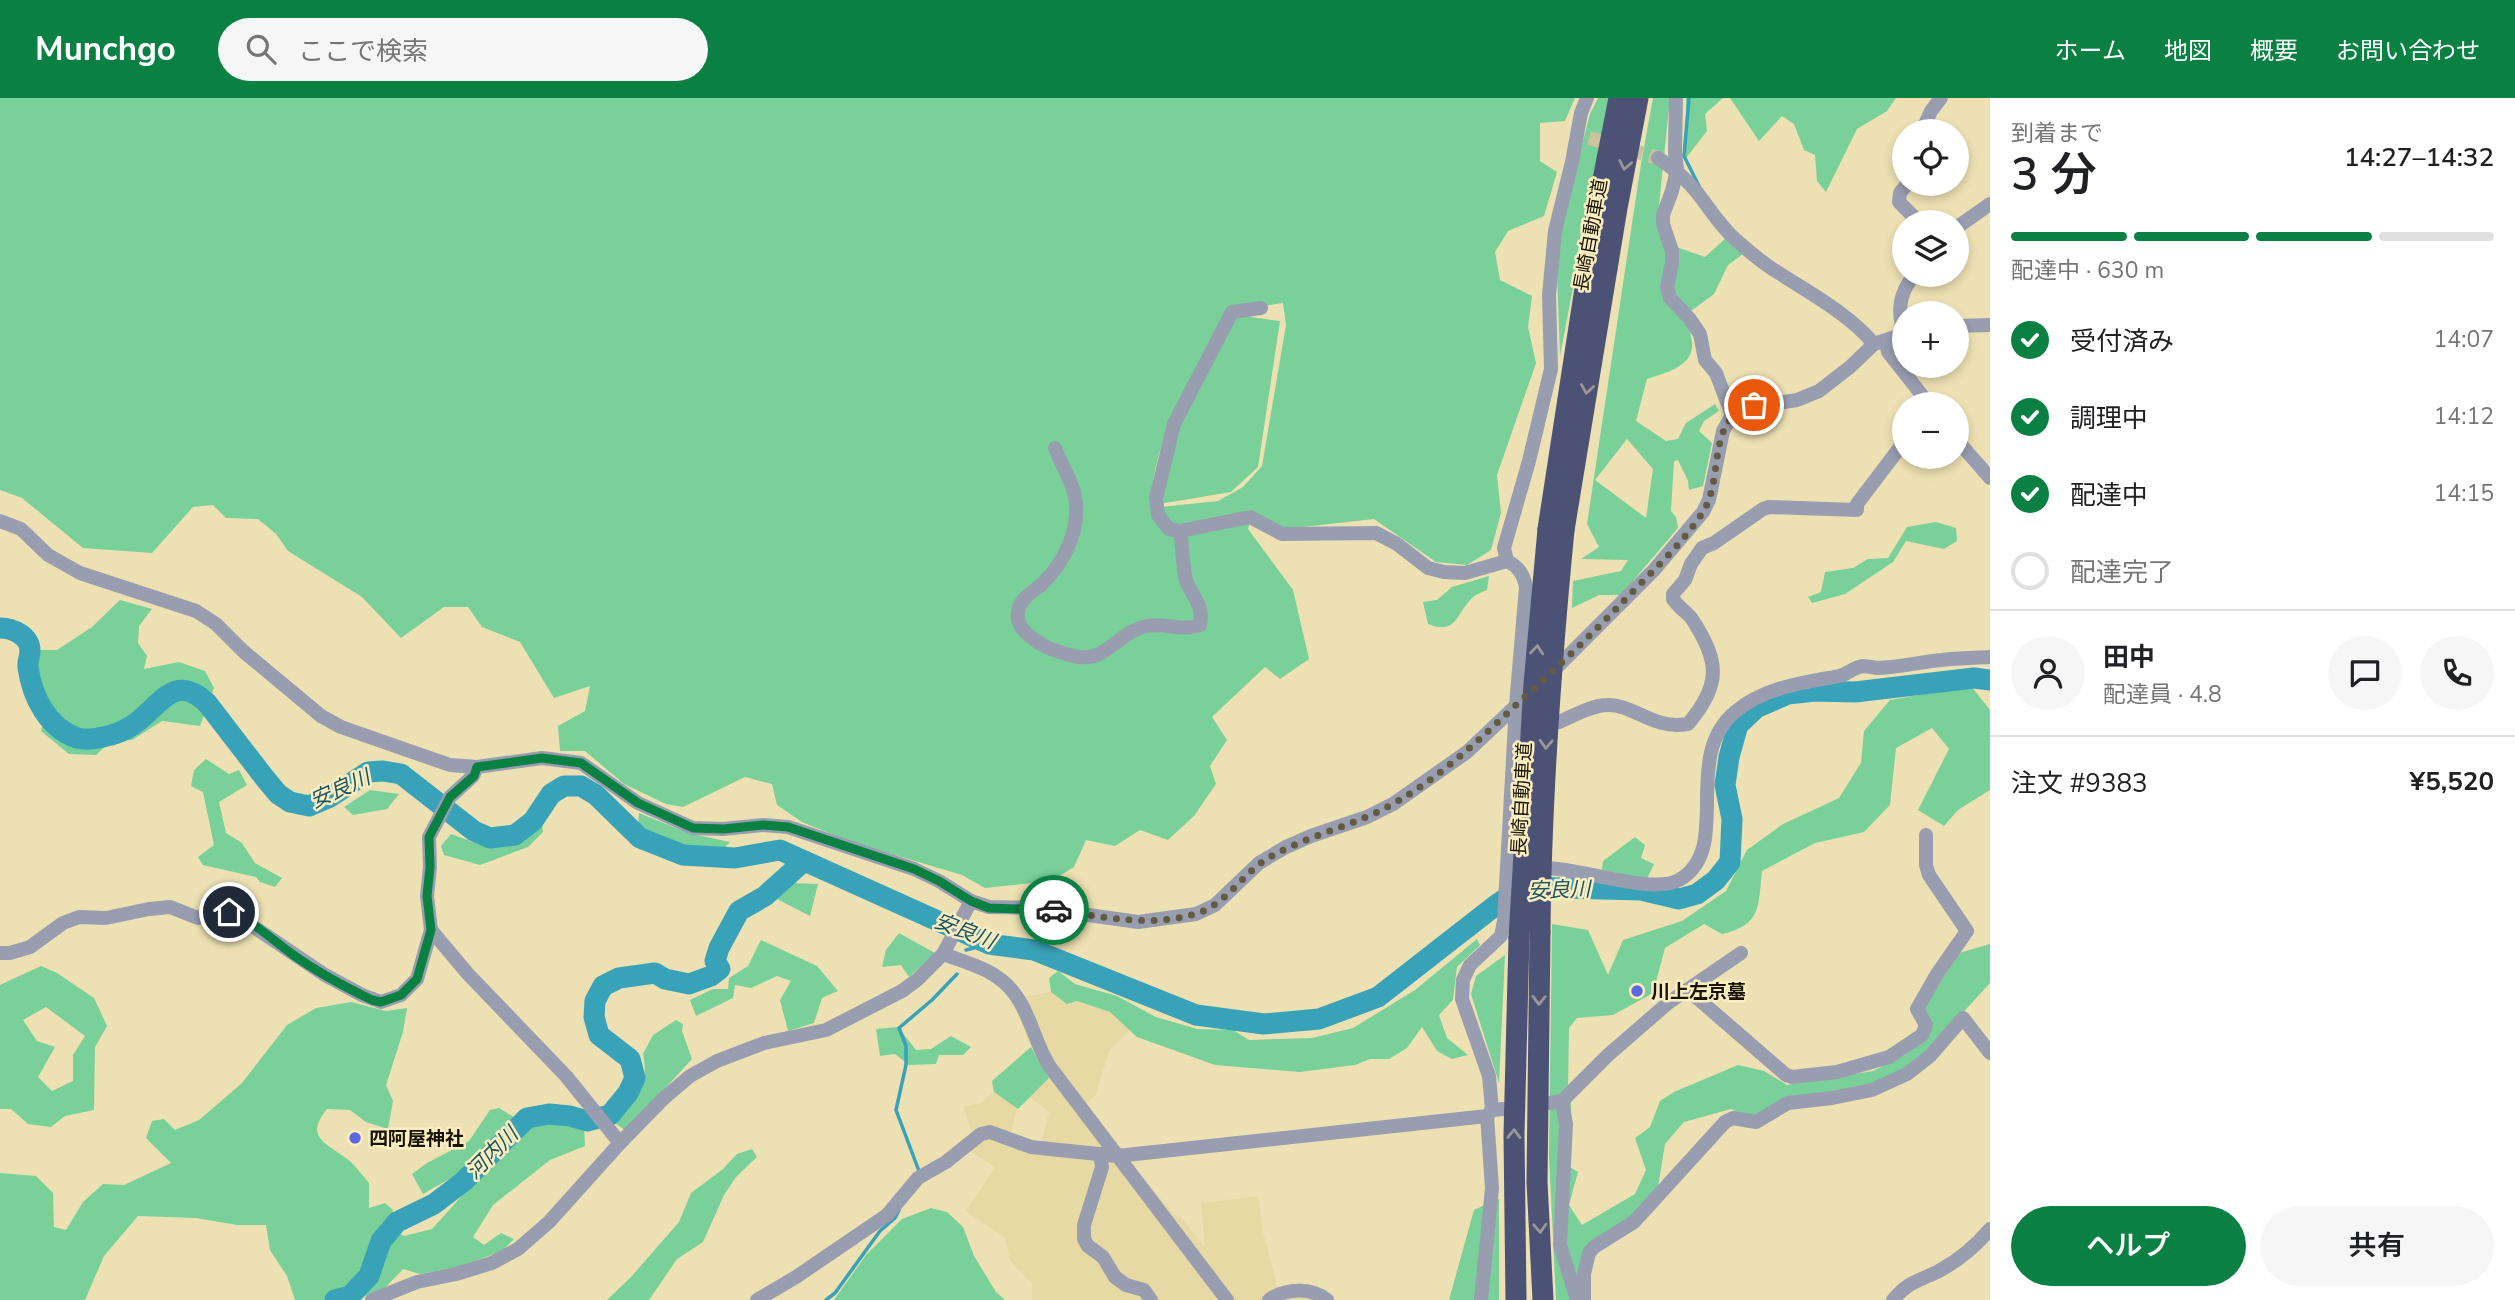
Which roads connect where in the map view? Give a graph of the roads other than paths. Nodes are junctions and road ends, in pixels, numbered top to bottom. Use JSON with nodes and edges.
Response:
{"nodes":[{"id":1,"x":1587,"y":98,"type":"edge"},
{"id":2,"x":1619,"y":98,"type":"edge"},
{"id":3,"x":1638,"y":98,"type":"edge"},
{"id":4,"x":1676,"y":98,"type":"edge"},
{"id":5,"x":1941,"y":98,"type":"edge"},
{"id":6,"x":1927,"y":119,"type":"edge"},
{"id":7,"x":1658,"y":158,"type":"tunnel mouth"},
{"id":8,"x":1677,"y":170,"type":"junction"},
{"id":9,"x":1990,"y":204,"type":"edge"},
{"id":10,"x":1969,"y":219,"type":"edge"},
{"id":11,"x":1261,"y":308,"type":"dead end"},
{"id":12,"x":1990,"y":325,"type":"edge"},
{"id":13,"x":1969,"y":326,"type":"edge"},
{"id":14,"x":1892,"y":338,"type":"edge"},
{"id":15,"x":1880,"y":343,"type":"junction"},
{"id":16,"x":1920,"y":392,"type":"edge"},
{"id":17,"x":1732,"y":415,"type":"junction"},
{"id":18,"x":1055,"y":448,"type":"dead end"},
{"id":19,"x":1969,"y":454,"type":"edge"},
{"id":20,"x":1892,"y":458,"type":"edge"},
{"id":21,"x":1990,"y":478,"type":"edge"},
{"id":22,"x":0,"y":521,"type":"edge"},
{"id":23,"x":1556,"y":529,"type":"junction"},
{"id":24,"x":1180,"y":531,"type":"junction"},
{"id":25,"x":1686,"y":532,"type":"junction"},
{"id":26,"x":1702,"y":548,"type":"junction"},
{"id":27,"x":1507,"y":561,"type":"junction"},
{"id":28,"x":1990,"y":657,"type":"edge"},
{"id":29,"x":1516,"y":705,"type":"junction"},
{"id":30,"x":1559,"y":722,"type":"dead end"},
{"id":31,"x":477,"y":767,"type":"junction"},
{"id":32,"x":1926,"y":835,"type":"dead end"},
{"id":33,"x":1506,"y":878,"type":"junction"},
{"id":34,"x":968,"y":906,"type":"junction"},
{"id":35,"x":431,"y":930,"type":"junction"},
{"id":36,"x":1529,"y":935,"type":"junction"},
{"id":37,"x":944,"y":952,"type":"junction"},
{"id":38,"x":0,"y":953,"type":"edge"},
{"id":39,"x":1741,"y":953,"type":"dead end"},
{"id":40,"x":1688,"y":990,"type":"junction"},
{"id":41,"x":1990,"y":1053,"type":"edge"},
{"id":42,"x":1494,"y":1112,"type":"junction"},
{"id":43,"x":620,"y":1143,"type":"junction"},
{"id":44,"x":1100,"y":1154,"type":"junction"},
{"id":45,"x":1118,"y":1156,"type":"junction"},
{"id":46,"x":1990,"y":1230,"type":"edge"},
{"id":47,"x":1515,"y":1295,"type":"edge"},
{"id":48,"x":388,"y":1298,"type":"edge"},
{"id":49,"x":372,"y":1300,"type":"edge"},
{"id":50,"x":757,"y":1300,"type":"edge"},
{"id":51,"x":1151,"y":1300,"type":"edge"},
{"id":52,"x":1227,"y":1300,"type":"edge"},
{"id":53,"x":1269,"y":1300,"type":"edge"},
{"id":54,"x":1327,"y":1300,"type":"edge"},
{"id":55,"x":1481,"y":1300,"type":"edge"},
{"id":56,"x":1543,"y":1300,"type":"edge"},
{"id":57,"x":1577,"y":1300,"type":"edge"},
{"id":58,"x":1584,"y":1300,"type":"edge"},
{"id":59,"x":1893,"y":1300,"type":"edge"}],
"edges":[{"from":1,"to":27,"type":"street"},
{"from":2,"to":23,"type":"highway","name":"長崎自動車道"},
{"from":3,"to":23,"type":"highway","name":"長崎自動車道","one_way":true},
{"from":4,"to":8,"type":"street"},
{"from":5,"to":6,"type":"street"},
{"from":7,"to":8,"type":"street"},
{"from":8,"to":15,"type":"street"},
{"from":8,"to":17,"type":"street"},
{"from":9,"to":10,"type":"street"},
{"from":11,"to":24,"type":"street"},
{"from":12,"to":13,"type":"street"},
{"from":14,"to":15,"type":"street"},
{"from":15,"to":16,"type":"street"},
{"from":15,"to":17,"type":"street"},
{"from":17,"to":25,"type":"street"},
{"from":18,"to":24,"type":"street"},
{"from":19,"to":21,"type":"street"},
{"from":20,"to":26,"type":"street"},
{"from":22,"to":31,"type":"street"},
{"from":23,"to":36,"type":"highway","name":"長崎自動車道","bridge":true},
{"from":24,"to":27,"type":"street"},
{"from":25,"to":26,"type":"street"},
{"from":25,"to":29,"type":"street"},
{"from":26,"to":30,"type":"street"},
{"from":27,"to":29,"type":"street"},
{"from":28,"to":33,"type":"street"},
{"from":29,"to":33,"type":"street"},
{"from":29,"to":34,"type":"street"},
{"from":31,"to":34,"type":"street"},
{"from":31,"to":35,"type":"street"},
{"from":32,"to":40,"type":"street"},
{"from":33,"to":42,"type":"street"},
{"from":34,"to":37,"type":"street"},
{"from":35,"to":38,"type":"street"},
{"from":35,"to":43,"type":"street"},
{"from":47,"to":36,"type":"highway","name":"長崎自動車道","one_way":true},
{"from":36,"to":56,"type":"highway","name":"長崎自動車道","one_way":true},
{"from":37,"to":43,"type":"street"},
{"from":37,"to":45,"type":"street"},
{"from":39,"to":40,"type":"street"},
{"from":40,"to":57,"type":"street"},
{"from":41,"to":58,"type":"street"},
{"from":42,"to":45,"type":"street"},
{"from":42,"to":55,"type":"street"},
{"from":43,"to":48,"type":"street"},
{"from":44,"to":45,"type":"street"},
{"from":44,"to":50,"type":"street"},
{"from":44,"to":51,"type":"street"},
{"from":45,"to":52,"type":"street"},
{"from":46,"to":59,"type":"street"},
{"from":48,"to":49,"type":"street"},
{"from":53,"to":54,"type":"street"}]}
